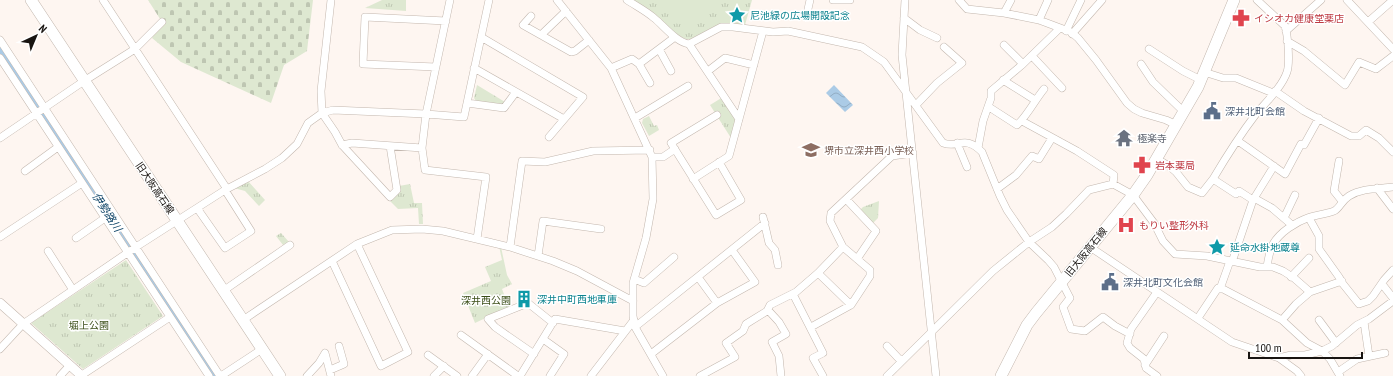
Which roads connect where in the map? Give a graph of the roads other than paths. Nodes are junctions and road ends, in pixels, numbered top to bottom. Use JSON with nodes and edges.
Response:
{"nodes":[{"id":1,"x":31,"y":0,"type":"edge"},
{"id":2,"x":103,"y":0,"type":"edge"},
{"id":3,"x":331,"y":0,"type":"edge"},
{"id":4,"x":450,"y":0,"type":"edge"},
{"id":5,"x":489,"y":0,"type":"edge"},
{"id":6,"x":557,"y":0,"type":"edge"},
{"id":7,"x":627,"y":0,"type":"edge"},
{"id":8,"x":810,"y":0,"type":"edge"},
{"id":9,"x":833,"y":0,"type":"edge"},
{"id":10,"x":850,"y":0,"type":"edge"},
{"id":11,"x":905,"y":0,"type":"edge"},
{"id":12,"x":959,"y":0,"type":"edge"},
{"id":13,"x":1011,"y":0,"type":"edge"},
{"id":14,"x":1048,"y":0,"type":"edge"},
{"id":15,"x":1081,"y":0,"type":"edge"},
{"id":16,"x":1102,"y":0,"type":"edge"},
{"id":17,"x":1234,"y":0,"type":"edge"},
{"id":18,"x":1321,"y":0,"type":"edge"},
{"id":19,"x":1347,"y":0,"type":"edge"},
{"id":20,"x":1393,"y":0,"type":"edge"},
{"id":21,"x":1259,"y":1,"type":"edge"},
{"id":22,"x":808,"y":9,"type":"dead end"},
{"id":23,"x":566,"y":11,"type":"junction"},
{"id":24,"x":1004,"y":13,"type":"junction"},
{"id":25,"x":531,"y":16,"type":"dead end"},
{"id":26,"x":904,"y":18,"type":"junction"},
{"id":27,"x":1039,"y":20,"type":"junction"},
{"id":28,"x":446,"y":21,"type":"junction"},
{"id":29,"x":162,"y":22,"type":"dead end"},
{"id":30,"x":1368,"y":22,"type":"junction"},
{"id":31,"x":763,"y":31,"type":"junction"},
{"id":32,"x":1066,"y":31,"type":"junction"},
{"id":33,"x":1286,"y":32,"type":"junction"},
{"id":34,"x":541,"y":35,"type":"junction"},
{"id":35,"x":481,"y":37,"type":"junction"},
{"id":36,"x":675,"y":37,"type":"junction"},
{"id":37,"x":937,"y":38,"type":"dead end"},
{"id":38,"x":0,"y":40,"type":"edge"},
{"id":39,"x":589,"y":40,"type":"junction"},
{"id":40,"x":1287,"y":41,"type":"junction"},
{"id":41,"x":690,"y":44,"type":"junction"},
{"id":42,"x":1004,"y":45,"type":"dead end"},
{"id":43,"x":944,"y":47,"type":"dead end"},
{"id":44,"x":135,"y":49,"type":"junction"},
{"id":45,"x":659,"y":49,"type":"junction"},
{"id":46,"x":1149,"y":49,"type":"dead end"},
{"id":47,"x":1393,"y":49,"type":"edge"},
{"id":48,"x":1032,"y":56,"type":"junction"},
{"id":49,"x":1393,"y":56,"type":"edge"},
{"id":50,"x":0,"y":58,"type":"edge"},
{"id":51,"x":638,"y":64,"type":"junction"},
{"id":52,"x":1023,"y":64,"type":"junction"},
{"id":53,"x":1142,"y":64,"type":"dead end"},
{"id":54,"x":754,"y":65,"type":"junction"},
{"id":55,"x":436,"y":67,"type":"junction"},
{"id":56,"x":474,"y":68,"type":"junction"},
{"id":57,"x":611,"y":68,"type":"junction"},
{"id":58,"x":671,"y":71,"type":"dead end"},
{"id":59,"x":708,"y":71,"type":"junction"},
{"id":60,"x":1203,"y":76,"type":"junction"},
{"id":61,"x":1003,"y":80,"type":"junction"},
{"id":62,"x":84,"y":81,"type":"junction"},
{"id":63,"x":650,"y":83,"type":"dead end"},
{"id":64,"x":688,"y":86,"type":"dead end"},
{"id":65,"x":1062,"y":88,"type":"dead end"},
{"id":66,"x":1044,"y":89,"type":"dead end"},
{"id":67,"x":516,"y":92,"type":"junction"},
{"id":68,"x":906,"y":92,"type":"junction"},
{"id":69,"x":1274,"y":92,"type":"junction"},
{"id":70,"x":1034,"y":100,"type":"junction"},
{"id":71,"x":467,"y":103,"type":"junction"},
{"id":72,"x":916,"y":105,"type":"junction"},
{"id":73,"x":989,"y":107,"type":"junction"},
{"id":74,"x":41,"y":111,"type":"junction"},
{"id":75,"x":1184,"y":112,"type":"junction"},
{"id":76,"x":322,"y":113,"type":"junction"},
{"id":77,"x":426,"y":114,"type":"junction"},
{"id":78,"x":717,"y":115,"type":"dead end"},
{"id":79,"x":635,"y":118,"type":"junction"},
{"id":80,"x":1320,"y":118,"type":"junction"},
{"id":81,"x":564,"y":119,"type":"junction"},
{"id":82,"x":739,"y":119,"type":"junction"},
{"id":83,"x":1022,"y":121,"type":"junction"},
{"id":84,"x":1176,"y":124,"type":"junction"},
{"id":85,"x":549,"y":136,"type":"dead end"},
{"id":86,"x":0,"y":138,"type":"edge"},
{"id":87,"x":1052,"y":138,"type":"junction"},
{"id":88,"x":1238,"y":142,"type":"junction"},
{"id":89,"x":957,"y":143,"type":"junction"},
{"id":90,"x":342,"y":146,"type":"junction"},
{"id":91,"x":390,"y":146,"type":"junction"},
{"id":92,"x":58,"y":147,"type":"junction"},
{"id":93,"x":422,"y":148,"type":"junction"},
{"id":94,"x":978,"y":148,"type":"junction"},
{"id":95,"x":675,"y":149,"type":"junction"},
{"id":96,"x":1393,"y":152,"type":"edge"},
{"id":97,"x":913,"y":153,"type":"junction"},
{"id":98,"x":651,"y":154,"type":"junction"},
{"id":99,"x":1157,"y":159,"type":"junction"},
{"id":100,"x":1340,"y":161,"type":"dead end"},
{"id":101,"x":719,"y":162,"type":"junction"},
{"id":102,"x":1274,"y":166,"type":"junction"},
{"id":103,"x":967,"y":167,"type":"dead end"},
{"id":104,"x":25,"y":172,"type":"dead end"},
{"id":105,"x":693,"y":178,"type":"junction"},
{"id":106,"x":1213,"y":178,"type":"junction"},
{"id":107,"x":82,"y":183,"type":"junction"},
{"id":108,"x":1113,"y":184,"type":"junction"},
{"id":109,"x":1393,"y":187,"type":"edge"},
{"id":110,"x":1377,"y":188,"type":"junction"},
{"id":111,"x":226,"y":190,"type":"junction"},
{"id":112,"x":997,"y":190,"type":"junction"},
{"id":113,"x":1133,"y":194,"type":"junction"},
{"id":114,"x":1295,"y":195,"type":"dead end"},
{"id":115,"x":846,"y":199,"type":"junction"},
{"id":116,"x":1254,"y":199,"type":"junction"},
{"id":117,"x":1342,"y":201,"type":"junction"},
{"id":118,"x":197,"y":208,"type":"junction"},
{"id":119,"x":1393,"y":209,"type":"edge"},
{"id":120,"x":105,"y":218,"type":"junction"},
{"id":121,"x":1284,"y":218,"type":"junction"},
{"id":122,"x":1309,"y":218,"type":"junction"},
{"id":123,"x":177,"y":221,"type":"junction"},
{"id":124,"x":1292,"y":225,"type":"junction"},
{"id":125,"x":602,"y":229,"type":"dead end"},
{"id":126,"x":0,"y":237,"type":"edge"},
{"id":127,"x":76,"y":238,"type":"dead end"},
{"id":128,"x":477,"y":239,"type":"junction"},
{"id":129,"x":1029,"y":242,"type":"junction"},
{"id":130,"x":357,"y":244,"type":"junction"},
{"id":131,"x":290,"y":245,"type":"dead end"},
{"id":132,"x":510,"y":247,"type":"junction"},
{"id":133,"x":843,"y":247,"type":"junction"},
{"id":134,"x":1090,"y":247,"type":"junction"},
{"id":135,"x":136,"y":248,"type":"junction"},
{"id":136,"x":732,"y":250,"type":"junction"},
{"id":137,"x":48,"y":251,"type":"dead end"},
{"id":138,"x":128,"y":253,"type":"junction"},
{"id":139,"x":538,"y":256,"type":"junction"},
{"id":140,"x":674,"y":257,"type":"dead end"},
{"id":141,"x":1308,"y":258,"type":"dead end"},
{"id":142,"x":857,"y":259,"type":"junction"},
{"id":143,"x":332,"y":261,"type":"junction"},
{"id":144,"x":1231,"y":261,"type":"junction"},
{"id":145,"x":778,"y":265,"type":"dead end"},
{"id":146,"x":1267,"y":267,"type":"junction"},
{"id":147,"x":1393,"y":270,"type":"edge"},
{"id":148,"x":818,"y":273,"type":"junction"},
{"id":149,"x":698,"y":277,"type":"junction"},
{"id":150,"x":1292,"y":277,"type":"junction"},
{"id":151,"x":634,"y":279,"type":"junction"},
{"id":152,"x":1342,"y":281,"type":"junction"},
{"id":153,"x":1061,"y":282,"type":"junction"},
{"id":154,"x":1382,"y":284,"type":"junction"},
{"id":155,"x":1220,"y":289,"type":"junction"},
{"id":156,"x":74,"y":290,"type":"junction"},
{"id":157,"x":223,"y":291,"type":"junction"},
{"id":158,"x":1157,"y":292,"type":"junction"},
{"id":159,"x":1310,"y":292,"type":"junction"},
{"id":160,"x":793,"y":294,"type":"junction"},
{"id":161,"x":1393,"y":298,"type":"edge"},
{"id":162,"x":633,"y":301,"type":"junction"},
{"id":163,"x":1393,"y":301,"type":"edge"},
{"id":164,"x":0,"y":303,"type":"edge"},
{"id":165,"x":717,"y":303,"type":"junction"},
{"id":166,"x":851,"y":305,"type":"junction"},
{"id":167,"x":768,"y":310,"type":"junction"},
{"id":168,"x":170,"y":317,"type":"junction"},
{"id":169,"x":1198,"y":318,"type":"junction"},
{"id":170,"x":243,"y":320,"type":"junction"},
{"id":171,"x":1282,"y":320,"type":"junction"},
{"id":172,"x":1320,"y":320,"type":"dead end"},
{"id":173,"x":1364,"y":322,"type":"junction"},
{"id":174,"x":552,"y":323,"type":"junction"},
{"id":175,"x":635,"y":323,"type":"junction"},
{"id":176,"x":23,"y":324,"type":"junction"},
{"id":177,"x":811,"y":327,"type":"junction"},
{"id":178,"x":932,"y":331,"type":"junction"},
{"id":179,"x":625,"y":332,"type":"junction"},
{"id":180,"x":1130,"y":334,"type":"junction"},
{"id":181,"x":461,"y":335,"type":"dead end"},
{"id":182,"x":1164,"y":336,"type":"dead end"},
{"id":183,"x":542,"y":339,"type":"junction"},
{"id":184,"x":1336,"y":342,"type":"junction"},
{"id":185,"x":339,"y":346,"type":"dead end"},
{"id":186,"x":887,"y":346,"type":"dead end"},
{"id":187,"x":0,"y":349,"type":"edge"},
{"id":188,"x":262,"y":349,"type":"junction"},
{"id":189,"x":1322,"y":351,"type":"junction"},
{"id":190,"x":1386,"y":353,"type":"dead end"},
{"id":191,"x":488,"y":354,"type":"junction"},
{"id":192,"x":534,"y":354,"type":"junction"},
{"id":193,"x":651,"y":354,"type":"junction"},
{"id":194,"x":428,"y":355,"type":"dead end"},
{"id":195,"x":1369,"y":356,"type":"junction"},
{"id":196,"x":1279,"y":358,"type":"junction"},
{"id":197,"x":901,"y":361,"type":"junction"},
{"id":198,"x":70,"y":365,"type":"junction"},
{"id":199,"x":1145,"y":365,"type":"junction"},
{"id":200,"x":444,"y":366,"type":"junction"},
{"id":201,"x":331,"y":373,"type":"edge"},
{"id":202,"x":711,"y":374,"type":"edge"},
{"id":203,"x":1339,"y":374,"type":"edge"},
{"id":204,"x":60,"y":376,"type":"edge"},
{"id":205,"x":82,"y":376,"type":"edge"},
{"id":206,"x":209,"y":376,"type":"edge"},
{"id":207,"x":221,"y":376,"type":"edge"},
{"id":208,"x":280,"y":376,"type":"edge"},
{"id":209,"x":307,"y":376,"type":"edge"},
{"id":210,"x":434,"y":376,"type":"edge"},
{"id":211,"x":457,"y":376,"type":"edge"},
{"id":212,"x":472,"y":376,"type":"edge"},
{"id":213,"x":519,"y":376,"type":"edge"},
{"id":214,"x":550,"y":376,"type":"edge"},
{"id":215,"x":591,"y":376,"type":"edge"},
{"id":216,"x":664,"y":376,"type":"edge"},
{"id":217,"x":700,"y":376,"type":"edge"},
{"id":218,"x":781,"y":376,"type":"edge"},
{"id":219,"x":823,"y":376,"type":"edge"},
{"id":220,"x":886,"y":376,"type":"edge"},
{"id":221,"x":936,"y":376,"type":"edge"},
{"id":222,"x":1001,"y":376,"type":"edge"},
{"id":223,"x":1157,"y":376,"type":"edge"},
{"id":224,"x":1300,"y":376,"type":"edge"}],
"edges":[{"from":1,"to":62,"type":"main road","name":"旧大阪高石線"},
{"from":2,"to":44,"type":"street"},
{"from":3,"to":76,"type":"street"},
{"from":4,"to":28,"type":"street"},
{"from":5,"to":35,"type":"street"},
{"from":6,"to":23,"type":"street"},
{"from":7,"to":36,"type":"street"},
{"from":8,"to":22,"type":"street"},
{"from":9,"to":10,"type":"street"},
{"from":11,"to":26,"type":"street"},
{"from":12,"to":24,"type":"street"},
{"from":13,"to":24,"type":"street"},
{"from":14,"to":27,"type":"street"},
{"from":15,"to":32,"type":"street"},
{"from":16,"to":32,"type":"street"},
{"from":17,"to":60,"type":"main road","name":"旧大阪高石線"},
{"from":18,"to":33,"type":"street"},
{"from":19,"to":30,"type":"street"},
{"from":20,"to":30,"type":"street"},
{"from":21,"to":33,"type":"street"},
{"from":23,"to":34,"type":"street"},
{"from":23,"to":39,"type":"street"},
{"from":24,"to":27,"type":"street"},
{"from":25,"to":34,"type":"street"},
{"from":26,"to":37,"type":"street"},
{"from":26,"to":68,"type":"street"},
{"from":27,"to":32,"type":"street"},
{"from":28,"to":55,"type":"street"},
{"from":28,"to":55,"type":"street"},
{"from":29,"to":44,"type":"street"},
{"from":30,"to":47,"type":"street"},
{"from":31,"to":41,"type":"street"},
{"from":31,"to":54,"type":"street"},
{"from":31,"to":68,"type":"street"},
{"from":32,"to":48,"type":"street"},
{"from":32,"to":84,"type":"street"},
{"from":33,"to":40,"type":"street"},
{"from":34,"to":39,"type":"street"},
{"from":35,"to":56,"type":"street"},
{"from":35,"to":81,"type":"street"},
{"from":36,"to":41,"type":"street"},
{"from":36,"to":45,"type":"street"},
{"from":38,"to":74,"type":"street"},
{"from":39,"to":57,"type":"street"},
{"from":40,"to":49,"type":"street"},
{"from":40,"to":69,"type":"street"},
{"from":41,"to":59,"type":"street"},
{"from":42,"to":52,"type":"street"},
{"from":43,"to":72,"type":"street"},
{"from":44,"to":62,"type":"street"},
{"from":44,"to":111,"type":"street"},
{"from":45,"to":51,"type":"street"},
{"from":45,"to":58,"type":"street"},
{"from":46,"to":60,"type":"street"},
{"from":48,"to":52,"type":"street"},
{"from":48,"to":65,"type":"street"},
{"from":50,"to":74,"type":"street"},
{"from":51,"to":57,"type":"street"},
{"from":51,"to":63,"type":"street"},
{"from":52,"to":61,"type":"street"},
{"from":53,"to":75,"type":"street"},
{"from":54,"to":59,"type":"street"},
{"from":54,"to":82,"type":"street"},
{"from":55,"to":77,"type":"street"},
{"from":56,"to":67,"type":"street"},
{"from":56,"to":71,"type":"street"},
{"from":57,"to":79,"type":"street"},
{"from":59,"to":82,"type":"street"},
{"from":60,"to":69,"type":"street"},
{"from":60,"to":75,"type":"main road","name":"旧大阪高石線"},
{"from":61,"to":70,"type":"street"},
{"from":61,"to":73,"type":"street"},
{"from":62,"to":74,"type":"street"},
{"from":62,"to":123,"type":"main road","name":"旧大阪高石線"},
{"from":64,"to":79,"type":"street"},
{"from":66,"to":70,"type":"street"},
{"from":67,"to":71,"type":"street"},
{"from":67,"to":81,"type":"street"},
{"from":68,"to":72,"type":"street"},
{"from":68,"to":97,"type":"street"},
{"from":69,"to":80,"type":"street"},
{"from":69,"to":88,"type":"street"},
{"from":70,"to":83,"type":"street"},
{"from":71,"to":77,"type":"street"},
{"from":72,"to":89,"type":"street"},
{"from":73,"to":83,"type":"street"},
{"from":73,"to":94,"type":"street"},
{"from":74,"to":86,"type":"street"},
{"from":74,"to":92,"type":"street"},
{"from":74,"to":135,"type":"street"},
{"from":75,"to":84,"type":"main road","name":"旧大阪高石線"},
{"from":76,"to":77,"type":"street"},
{"from":76,"to":90,"type":"street"},
{"from":76,"to":111,"type":"street"},
{"from":77,"to":93,"type":"street"},
{"from":78,"to":95,"type":"street"},
{"from":79,"to":98,"type":"street"},
{"from":80,"to":96,"type":"street"},
{"from":80,"to":102,"type":"street"},
{"from":81,"to":85,"type":"street"},
{"from":82,"to":101,"type":"street"},
{"from":83,"to":87,"type":"street"},
{"from":84,"to":99,"type":"main road","name":"旧大阪高石線"},
{"from":87,"to":108,"type":"street"},
{"from":87,"to":112,"type":"street"},
{"from":88,"to":102,"type":"street"},
{"from":88,"to":106,"type":"street"},
{"from":89,"to":94,"type":"street"},
{"from":89,"to":103,"type":"street"},
{"from":90,"to":91,"type":"street"},
{"from":90,"to":91,"type":"street"},
{"from":91,"to":93,"type":"street"},
{"from":92,"to":104,"type":"street"},
{"from":92,"to":107,"type":"street"},
{"from":93,"to":128,"type":"street"},
{"from":94,"to":112,"type":"street"},
{"from":95,"to":98,"type":"street"},
{"from":95,"to":105,"type":"street"},
{"from":97,"to":115,"type":"street"},
{"from":97,"to":178,"type":"street"},
{"from":98,"to":132,"type":"street"},
{"from":98,"to":151,"type":"street"},
{"from":99,"to":106,"type":"street"},
{"from":99,"to":113,"type":"main road","name":"旧大阪高石線"},
{"from":100,"to":117,"type":"street"},
{"from":101,"to":105,"type":"street"},
{"from":101,"to":105,"type":"street"},
{"from":102,"to":116,"type":"street"},
{"from":106,"to":116,"type":"street"},
{"from":107,"to":120,"type":"street"},
{"from":107,"to":126,"type":"street"},
{"from":108,"to":113,"type":"street"},
{"from":108,"to":129,"type":"street"},
{"from":109,"to":110,"type":"street"},
{"from":110,"to":117,"type":"street"},
{"from":110,"to":119,"type":"street"},
{"from":111,"to":118,"type":"street"},
{"from":111,"to":118,"type":"street"},
{"from":112,"to":129,"type":"street"},
{"from":113,"to":134,"type":"main road","name":"旧大阪高石線"},
{"from":113,"to":144,"type":"street"},
{"from":114,"to":121,"type":"street"},
{"from":115,"to":133,"type":"street"},
{"from":115,"to":142,"type":"street"},
{"from":116,"to":121,"type":"street"},
{"from":116,"to":144,"type":"street"},
{"from":117,"to":122,"type":"street"},
{"from":118,"to":123,"type":"street"},
{"from":120,"to":127,"type":"street"},
{"from":120,"to":138,"type":"street"},
{"from":121,"to":124,"type":"street"},
{"from":122,"to":124,"type":"street"},
{"from":122,"to":152,"type":"street"},
{"from":123,"to":135,"type":"street"},
{"from":123,"to":157,"type":"main road","name":"旧大阪高石線"},
{"from":124,"to":146,"type":"street"},
{"from":125,"to":139,"type":"street"},
{"from":128,"to":130,"type":"street"},
{"from":128,"to":132,"type":"street"},
{"from":129,"to":153,"type":"street"},
{"from":129,"to":178,"type":"street"},
{"from":130,"to":143,"type":"street"},
{"from":130,"to":143,"type":"street"},
{"from":131,"to":157,"type":"street"},
{"from":132,"to":139,"type":"street"},
{"from":133,"to":142,"type":"street"},
{"from":133,"to":148,"type":"street"},
{"from":134,"to":153,"type":"main road","name":"旧大阪高石線"},
{"from":134,"to":158,"type":"street"},
{"from":135,"to":138,"type":"street"},
{"from":135,"to":207,"type":"street"},
{"from":136,"to":145,"type":"street"},
{"from":136,"to":149,"type":"street"},
{"from":136,"to":165,"type":"street"},
{"from":137,"to":156,"type":"street"},
{"from":138,"to":156,"type":"street"},
{"from":138,"to":168,"type":"street"},
{"from":139,"to":162,"type":"street"},
{"from":140,"to":151,"type":"street"},
{"from":141,"to":150,"type":"street"},
{"from":142,"to":166,"type":"street"},
{"from":143,"to":170,"type":"street"},
{"from":144,"to":146,"type":"street"},
{"from":144,"to":155,"type":"street"},
{"from":146,"to":150,"type":"street"},
{"from":147,"to":154,"type":"street"},
{"from":148,"to":160,"type":"street"},
{"from":148,"to":166,"type":"street"},
{"from":149,"to":165,"type":"street"},
{"from":149,"to":175,"type":"street"},
{"from":150,"to":159,"type":"street"},
{"from":151,"to":162,"type":"street"},
{"from":152,"to":154,"type":"street"},
{"from":152,"to":159,"type":"street"},
{"from":153,"to":180,"type":"street"},
{"from":153,"to":222,"type":"main road","name":"旧大阪高石線"},
{"from":154,"to":161,"type":"street"},
{"from":155,"to":169,"type":"street"},
{"from":155,"to":171,"type":"street"},
{"from":156,"to":176,"type":"street"},
{"from":157,"to":170,"type":"main road","name":"旧大阪高石線"},
{"from":158,"to":169,"type":"street"},
{"from":158,"to":180,"type":"street"},
{"from":159,"to":171,"type":"street"},
{"from":160,"to":167,"type":"street"},
{"from":160,"to":177,"type":"street"},
{"from":162,"to":175,"type":"street"},
{"from":163,"to":173,"type":"street"},
{"from":164,"to":176,"type":"street"},
{"from":165,"to":193,"type":"street"},
{"from":166,"to":177,"type":"street"},
{"from":167,"to":202,"type":"street"},
{"from":167,"to":218,"type":"street"},
{"from":168,"to":205,"type":"street"},
{"from":168,"to":206,"type":"street"},
{"from":169,"to":196,"type":"street"},
{"from":170,"to":188,"type":"main road","name":"旧大阪高石線"},
{"from":171,"to":189,"type":"street"},
{"from":172,"to":184,"type":"street"},
{"from":173,"to":184,"type":"street"},
{"from":173,"to":195,"type":"street"},
{"from":174,"to":179,"type":"street"},
{"from":174,"to":183,"type":"street"},
{"from":174,"to":192,"type":"street"},
{"from":175,"to":179,"type":"street"},
{"from":175,"to":193,"type":"street"},
{"from":176,"to":187,"type":"street"},
{"from":176,"to":198,"type":"street"},
{"from":177,"to":219,"type":"street"},
{"from":178,"to":197,"type":"street"},
{"from":178,"to":221,"type":"street"},
{"from":179,"to":215,"type":"street"},
{"from":180,"to":199,"type":"street"},
{"from":181,"to":191,"type":"street"},
{"from":182,"to":199,"type":"street"},
{"from":183,"to":192,"type":"street"},
{"from":183,"to":214,"type":"street"},
{"from":184,"to":189,"type":"street"},
{"from":185,"to":201,"type":"street"},
{"from":186,"to":197,"type":"street"},
{"from":188,"to":207,"type":"street"},
{"from":188,"to":208,"type":"main road","name":"旧大阪高石線"},
{"from":189,"to":196,"type":"street"},
{"from":189,"to":203,"type":"street"},
{"from":190,"to":195,"type":"street"},
{"from":191,"to":212,"type":"street"},
{"from":191,"to":213,"type":"street"},
{"from":192,"to":213,"type":"street"},
{"from":193,"to":216,"type":"street"},
{"from":194,"to":200,"type":"street"},
{"from":195,"to":203,"type":"street"},
{"from":196,"to":224,"type":"street"},
{"from":197,"to":220,"type":"street"},
{"from":198,"to":204,"type":"street"},
{"from":198,"to":205,"type":"street"},
{"from":199,"to":223,"type":"street"},
{"from":200,"to":210,"type":"street"},
{"from":200,"to":211,"type":"street"},
{"from":201,"to":209,"type":"street"},
{"from":202,"to":217,"type":"street"}]}
